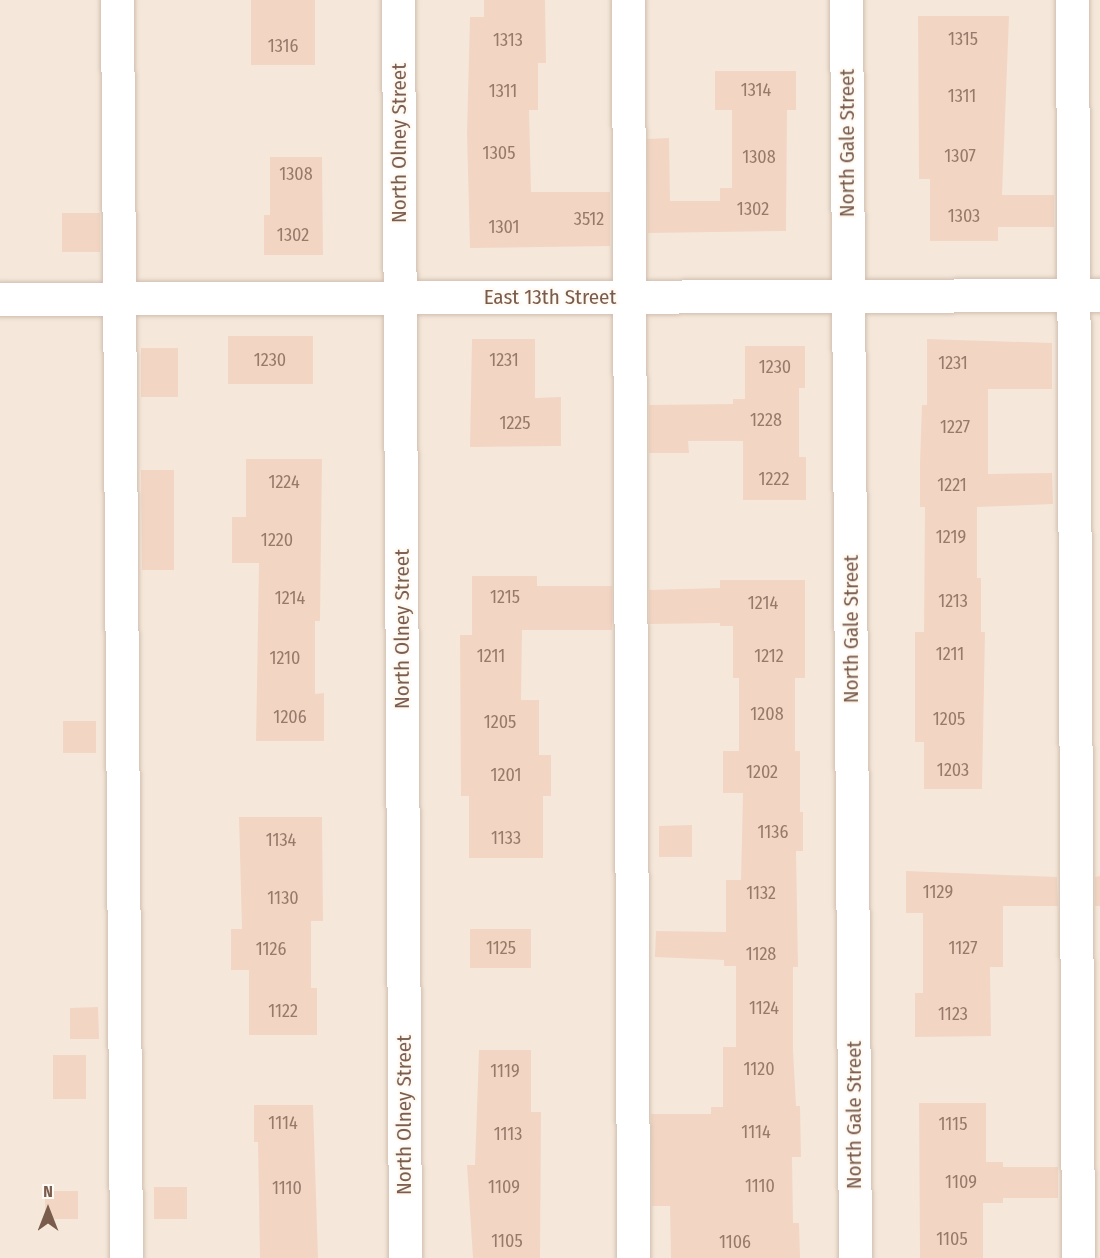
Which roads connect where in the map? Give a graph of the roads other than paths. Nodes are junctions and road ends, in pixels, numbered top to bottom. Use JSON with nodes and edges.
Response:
{"nodes":[{"id":1,"x":117,"y":0,"type":"edge"},
{"id":2,"x":398,"y":0,"type":"edge"},
{"id":3,"x":628,"y":0,"type":"edge"},
{"id":4,"x":846,"y":0,"type":"edge"},
{"id":5,"x":1072,"y":0,"type":"edge"},
{"id":6,"x":848,"y":296,"type":"junction"},
{"id":7,"x":1086,"y":296,"type":"edge"},
{"id":8,"x":630,"y":297,"type":"junction"},
{"id":9,"x":120,"y":298,"type":"junction"},
{"id":10,"x":400,"y":298,"type":"junction"},
{"id":11,"x":0,"y":299,"type":"edge"},
{"id":12,"x":126,"y":1258,"type":"edge"},
{"id":13,"x":405,"y":1258,"type":"edge"},
{"id":14,"x":633,"y":1258,"type":"edge"},
{"id":15,"x":855,"y":1258,"type":"edge"},
{"id":16,"x":1078,"y":1258,"type":"edge"}],
"edges":[{"from":1,"to":9,"type":"street"},
{"from":2,"to":10,"type":"street","name":"North Olney Street"},
{"from":3,"to":8,"type":"street"},
{"from":4,"to":6,"type":"street","name":"North Gale Street"},
{"from":5,"to":7,"type":"street"},
{"from":6,"to":7,"type":"street","name":"East 13th Street"},
{"from":6,"to":8,"type":"street","name":"East 13th Street"},
{"from":6,"to":15,"type":"street","name":"North Gale Street"},
{"from":7,"to":16,"type":"street"},
{"from":8,"to":10,"type":"street","name":"East 13th Street"},
{"from":8,"to":14,"type":"street"},
{"from":9,"to":10,"type":"street","name":"East 13th Street"},
{"from":9,"to":11,"type":"street","name":"East 13th Street"},
{"from":9,"to":12,"type":"street"},
{"from":10,"to":13,"type":"street","name":"North Olney Street"}]}
